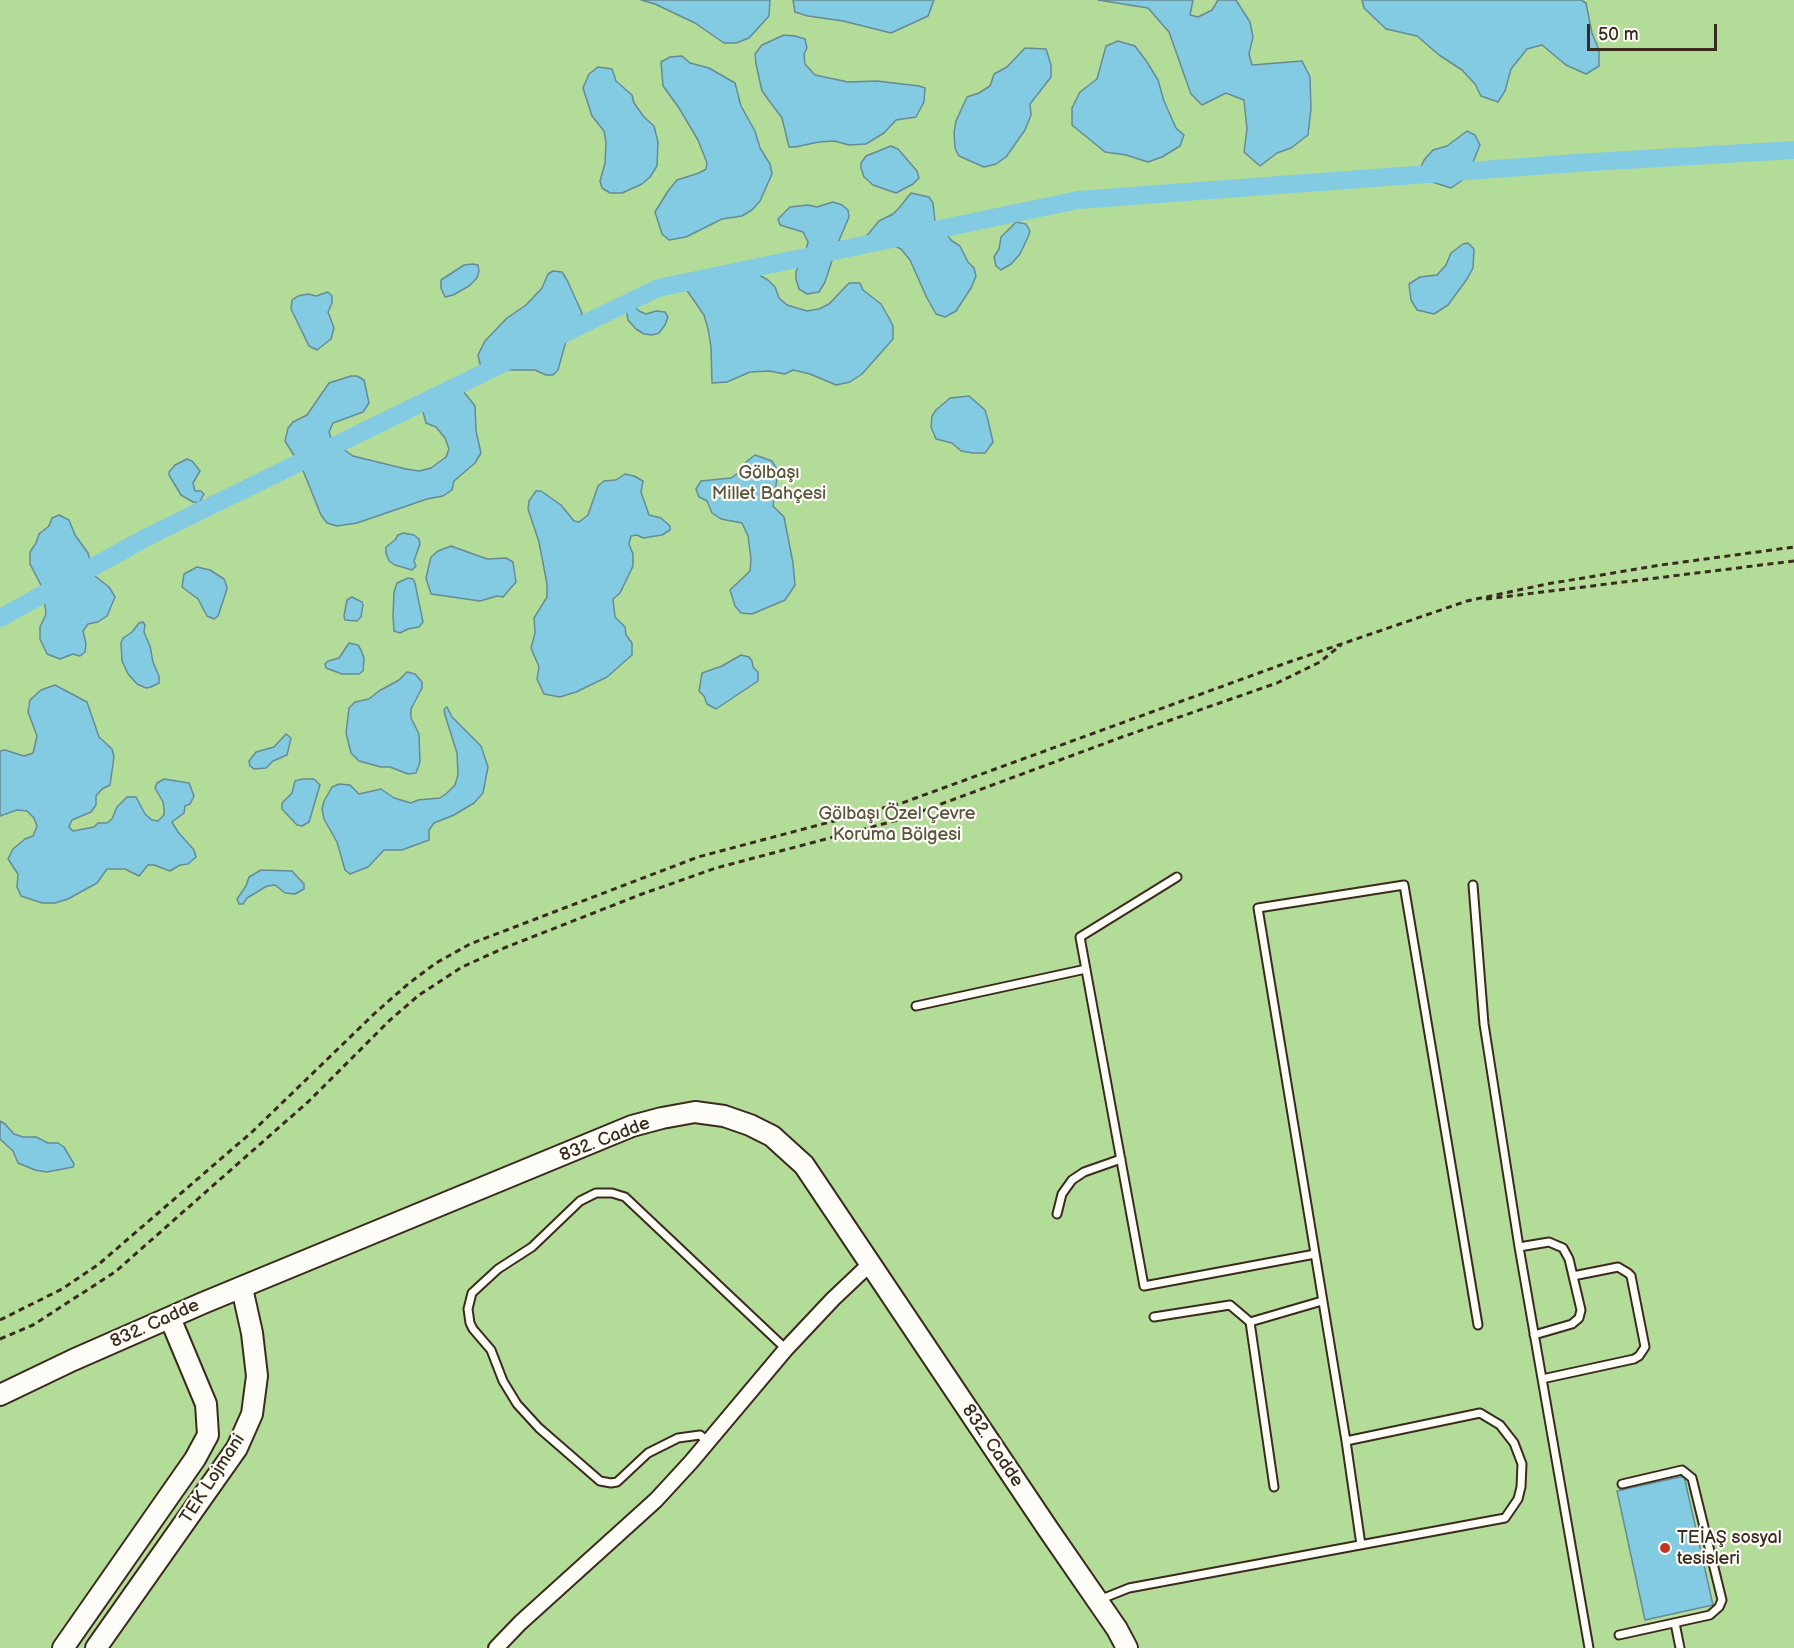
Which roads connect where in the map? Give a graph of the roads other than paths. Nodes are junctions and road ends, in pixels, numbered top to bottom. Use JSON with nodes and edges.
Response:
{"nodes":[{"id":1,"x":1177,"y":876,"type":"dead end"},
{"id":2,"x":1473,"y":885,"type":"dead end"},
{"id":3,"x":1086,"y":969,"type":"junction"},
{"id":4,"x":916,"y":1006,"type":"dead end"},
{"id":5,"x":1121,"y":1159,"type":"junction"},
{"id":6,"x":1057,"y":1214,"type":"dead end"},
{"id":7,"x":1519,"y":1247,"type":"junction"},
{"id":8,"x":1315,"y":1254,"type":"junction"},
{"id":9,"x":871,"y":1263,"type":"junction"},
{"id":10,"x":1573,"y":1276,"type":"junction"},
{"id":11,"x":242,"y":1288,"type":"junction"},
{"id":12,"x":1322,"y":1301,"type":"junction"},
{"id":13,"x":1154,"y":1317,"type":"dead end"},
{"id":14,"x":170,"y":1318,"type":"junction"},
{"id":15,"x":1250,"y":1322,"type":"junction"},
{"id":16,"x":1478,"y":1325,"type":"dead end"},
{"id":17,"x":1534,"y":1335,"type":"junction"},
{"id":18,"x":786,"y":1349,"type":"junction"},
{"id":19,"x":1542,"y":1379,"type":"junction"},
{"id":20,"x":0,"y":1395,"type":"edge"},
{"id":21,"x":1346,"y":1441,"type":"junction"},
{"id":22,"x":708,"y":1442,"type":"junction"},
{"id":23,"x":1622,"y":1484,"type":"dead end"},
{"id":24,"x":1274,"y":1487,"type":"dead end"},
{"id":25,"x":1361,"y":1545,"type":"junction"},
{"id":26,"x":1097,"y":1600,"type":"junction"},
{"id":27,"x":1675,"y":1623,"type":"junction"},
{"id":28,"x":1619,"y":1635,"type":"dead end"},
{"id":29,"x":63,"y":1648,"type":"edge"},
{"id":30,"x":96,"y":1648,"type":"edge"},
{"id":31,"x":496,"y":1648,"type":"edge"},
{"id":32,"x":1127,"y":1648,"type":"edge"},
{"id":33,"x":1589,"y":1648,"type":"edge"},
{"id":34,"x":1680,"y":1648,"type":"edge"}],
"edges":[{"from":1,"to":3,"type":"lane"},
{"from":2,"to":7,"type":"lane"},
{"from":3,"to":4,"type":"lane"},
{"from":3,"to":5,"type":"lane"},
{"from":5,"to":6,"type":"lane"},
{"from":5,"to":8,"type":"lane"},
{"from":7,"to":10,"type":"lane"},
{"from":7,"to":17,"type":"lane"},
{"from":8,"to":12,"type":"lane"},
{"from":8,"to":16,"type":"lane"},
{"from":9,"to":11,"type":"street","name":"832. Cadde"},
{"from":9,"to":18,"type":"street"},
{"from":9,"to":26,"type":"street","name":"832. Cadde"},
{"from":10,"to":17,"type":"lane"},
{"from":10,"to":19,"type":"lane"},
{"from":11,"to":14,"type":"street","name":"832. Cadde"},
{"from":11,"to":30,"type":"street","name":"TEK Lojmani"},
{"from":12,"to":15,"type":"lane"},
{"from":12,"to":21,"type":"lane"},
{"from":13,"to":15,"type":"lane"},
{"from":14,"to":20,"type":"street","name":"832. Cadde"},
{"from":14,"to":29,"type":"street","name":"TEK Lojmani"},
{"from":15,"to":24,"type":"lane"},
{"from":17,"to":19,"type":"lane"},
{"from":18,"to":22,"type":"street"},
{"from":18,"to":22,"type":"lane"},
{"from":19,"to":33,"type":"lane"},
{"from":21,"to":25,"type":"lane"},
{"from":21,"to":25,"type":"lane"},
{"from":22,"to":31,"type":"street"},
{"from":23,"to":27,"type":"lane"},
{"from":25,"to":26,"type":"lane"},
{"from":26,"to":32,"type":"street","name":"832. Cadde"},
{"from":27,"to":28,"type":"lane"},
{"from":27,"to":34,"type":"lane"}]}
